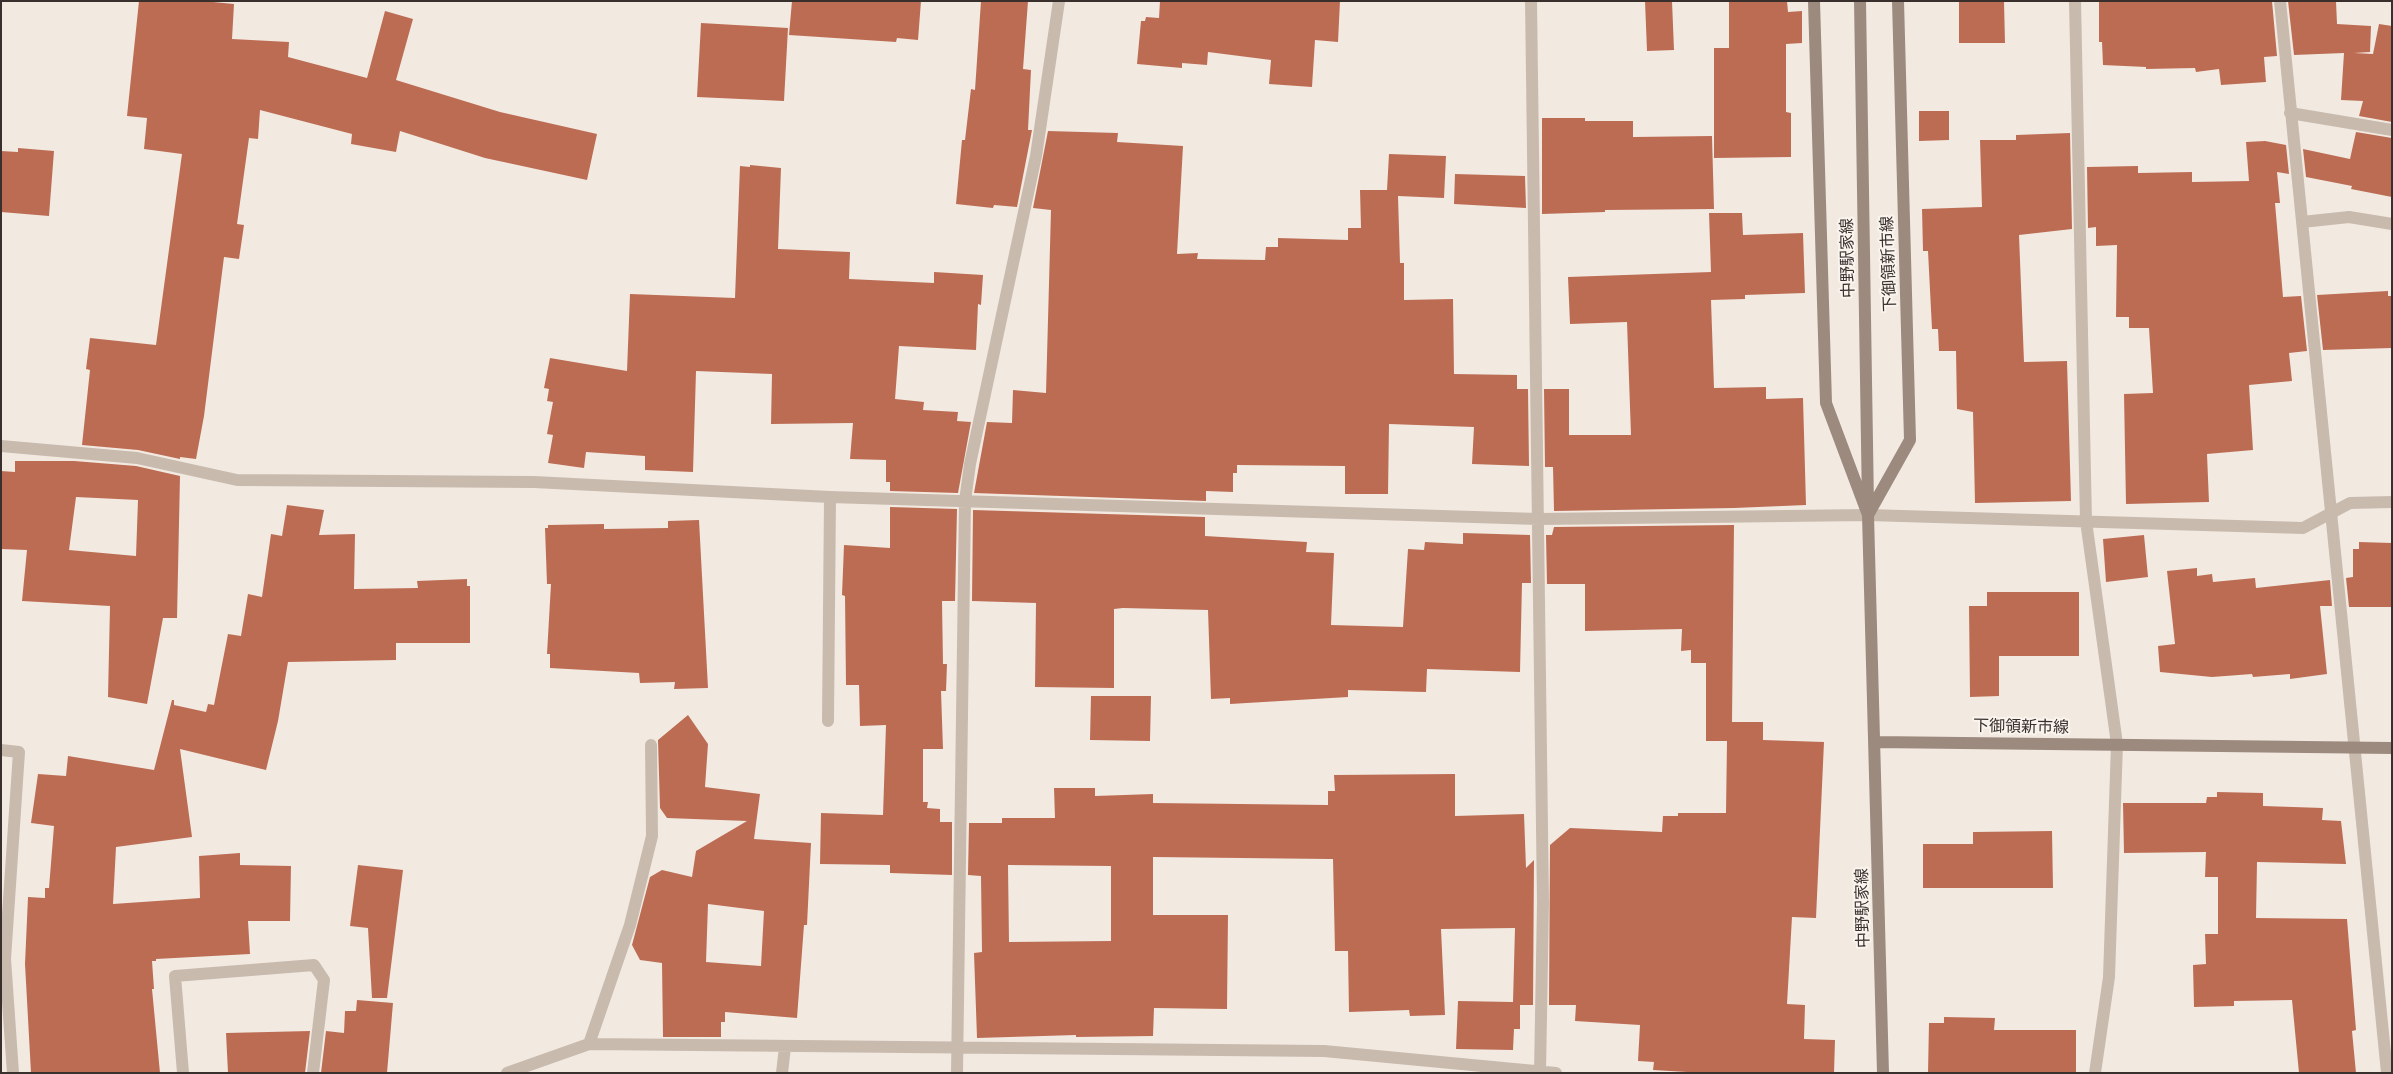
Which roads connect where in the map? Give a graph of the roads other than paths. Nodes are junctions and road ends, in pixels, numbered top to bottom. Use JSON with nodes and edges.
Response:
{"nodes":[{"id":1,"x":1059,"y":1,"type":"edge"},
{"id":2,"x":1531,"y":1,"type":"edge"},
{"id":3,"x":1814,"y":1,"type":"edge"},
{"id":4,"x":1860,"y":1,"type":"edge"},
{"id":5,"x":1898,"y":1,"type":"edge"},
{"id":6,"x":2075,"y":1,"type":"edge"},
{"id":7,"x":2280,"y":1,"type":"edge"},
{"id":8,"x":2290,"y":113,"type":"junction"},
{"id":9,"x":2392,"y":130,"type":"edge"},
{"id":10,"x":2302,"y":222,"type":"junction"},
{"id":11,"x":2392,"y":224,"type":"edge"},
{"id":12,"x":1,"y":446,"type":"edge"},
{"id":13,"x":830,"y":497,"type":"junction"},
{"id":14,"x":965,"y":501,"type":"junction"},
{"id":15,"x":2392,"y":502,"type":"edge"},
{"id":16,"x":2330,"y":512,"type":"junction"},
{"id":17,"x":1868,"y":515,"type":"junction"},
{"id":18,"x":1538,"y":520,"type":"junction"},
{"id":19,"x":2086,"y":521,"type":"junction"},
{"id":20,"x":828,"y":721,"type":"dead end"},
{"id":21,"x":1876,"y":742,"type":"junction"},
{"id":22,"x":2117,"y":744,"type":"junction"},
{"id":23,"x":651,"y":745,"type":"dead end"},
{"id":24,"x":2353,"y":747,"type":"junction"},
{"id":25,"x":2392,"y":748,"type":"edge"},
{"id":26,"x":1,"y":750,"type":"edge"},
{"id":27,"x":589,"y":1044,"type":"junction"},
{"id":28,"x":785,"y":1047,"type":"junction"},
{"id":29,"x":958,"y":1048,"type":"junction"},
{"id":30,"x":1540,"y":1072,"type":"edge"},
{"id":31,"x":13,"y":1073,"type":"edge"},
{"id":32,"x":183,"y":1073,"type":"edge"},
{"id":33,"x":313,"y":1073,"type":"edge"},
{"id":34,"x":507,"y":1073,"type":"edge"},
{"id":35,"x":782,"y":1073,"type":"edge"},
{"id":36,"x":957,"y":1073,"type":"edge"},
{"id":37,"x":1556,"y":1073,"type":"edge"},
{"id":38,"x":1883,"y":1073,"type":"edge"},
{"id":39,"x":2095,"y":1073,"type":"edge"},
{"id":40,"x":2386,"y":1073,"type":"edge"}],
"edges":[{"from":1,"to":14,"type":"street"},
{"from":2,"to":18,"type":"street"},
{"from":3,"to":17,"type":"main road"},
{"from":4,"to":17,"type":"main road","name":"中野駅家線"},
{"from":5,"to":17,"type":"main road","name":"下御領新市線"},
{"from":6,"to":19,"type":"street"},
{"from":7,"to":8,"type":"street"},
{"from":8,"to":9,"type":"street"},
{"from":8,"to":10,"type":"street"},
{"from":10,"to":11,"type":"street"},
{"from":10,"to":16,"type":"street"},
{"from":12,"to":13,"type":"street"},
{"from":13,"to":14,"type":"street"},
{"from":13,"to":20,"type":"street"},
{"from":14,"to":18,"type":"street"},
{"from":14,"to":29,"type":"street"},
{"from":15,"to":16,"type":"street"},
{"from":16,"to":19,"type":"street"},
{"from":16,"to":24,"type":"street"},
{"from":17,"to":18,"type":"street"},
{"from":17,"to":19,"type":"street"},
{"from":17,"to":21,"type":"main road"},
{"from":18,"to":30,"type":"street"},
{"from":19,"to":22,"type":"street"},
{"from":21,"to":22,"type":"main road","name":"下御領新市線"},
{"from":21,"to":38,"type":"main road","name":"中野駅家線"},
{"from":22,"to":24,"type":"main road","name":"下御領新市線"},
{"from":22,"to":39,"type":"street"},
{"from":23,"to":27,"type":"street"},
{"from":24,"to":25,"type":"main road","name":"下御領新市線"},
{"from":24,"to":40,"type":"street"},
{"from":26,"to":31,"type":"street"},
{"from":27,"to":28,"type":"street"},
{"from":27,"to":34,"type":"street"},
{"from":28,"to":29,"type":"street"},
{"from":28,"to":35,"type":"street"},
{"from":29,"to":30,"type":"street"},
{"from":29,"to":36,"type":"street"},
{"from":30,"to":37,"type":"street"},
{"from":32,"to":33,"type":"street"}]}
